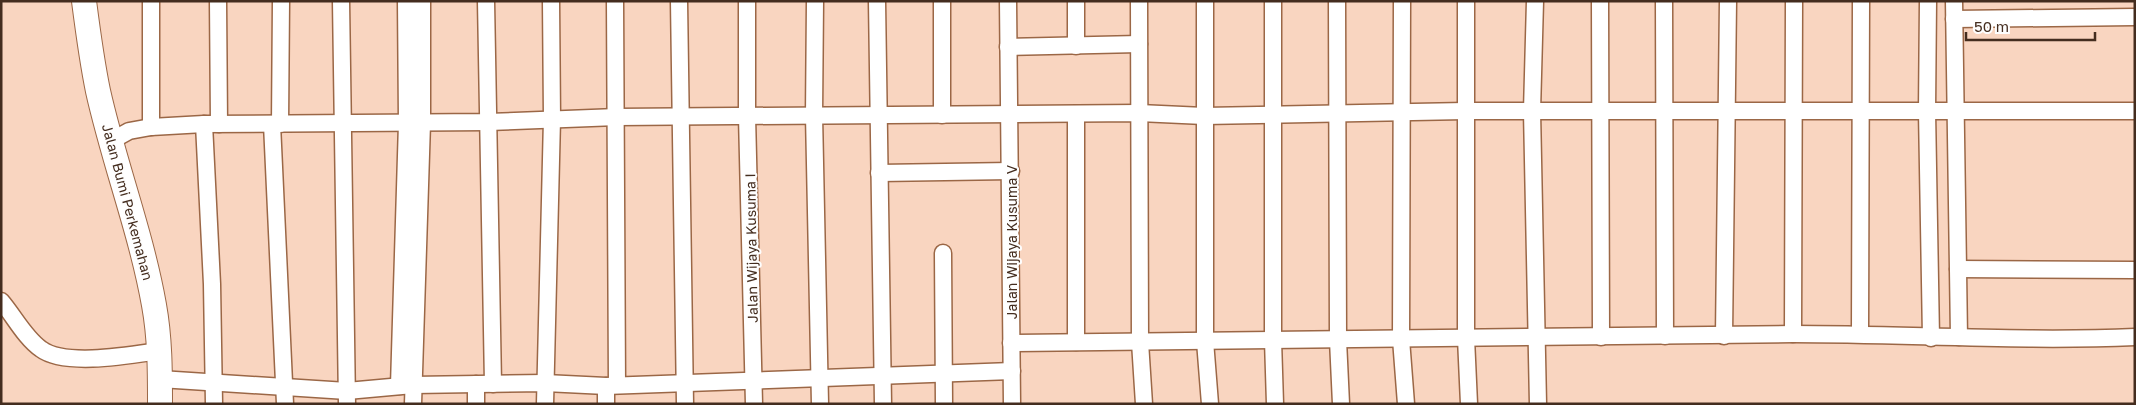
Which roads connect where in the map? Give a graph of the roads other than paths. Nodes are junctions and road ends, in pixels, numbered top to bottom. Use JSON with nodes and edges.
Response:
{"nodes":[{"id":1,"x":84,"y":1,"type":"edge"},
{"id":2,"x":151,"y":1,"type":"edge"},
{"id":3,"x":218,"y":1,"type":"edge"},
{"id":4,"x":281,"y":1,"type":"edge"},
{"id":5,"x":341,"y":1,"type":"edge"},
{"id":6,"x":406,"y":1,"type":"edge"},
{"id":7,"x":422,"y":1,"type":"edge"},
{"id":8,"x":486,"y":1,"type":"edge"},
{"id":9,"x":551,"y":1,"type":"edge"},
{"id":10,"x":615,"y":1,"type":"edge"},
{"id":11,"x":679,"y":1,"type":"edge"},
{"id":12,"x":748,"y":1,"type":"edge"},
{"id":13,"x":815,"y":1,"type":"edge"},
{"id":14,"x":878,"y":1,"type":"edge"},
{"id":15,"x":942,"y":1,"type":"edge"},
{"id":16,"x":1008,"y":1,"type":"edge"},
{"id":17,"x":1076,"y":1,"type":"edge"},
{"id":18,"x":1139,"y":1,"type":"edge"},
{"id":19,"x":1205,"y":1,"type":"edge"},
{"id":20,"x":1273,"y":1,"type":"edge"},
{"id":21,"x":1337,"y":1,"type":"edge"},
{"id":22,"x":1402,"y":1,"type":"edge"},
{"id":23,"x":1466,"y":1,"type":"edge"},
{"id":24,"x":1534,"y":1,"type":"edge"},
{"id":25,"x":1600,"y":1,"type":"edge"},
{"id":26,"x":1664,"y":1,"type":"edge"},
{"id":27,"x":1728,"y":1,"type":"edge"},
{"id":28,"x":1794,"y":1,"type":"edge"},
{"id":29,"x":1861,"y":1,"type":"edge"},
{"id":30,"x":1928,"y":1,"type":"edge"},
{"id":31,"x":1954,"y":1,"type":"edge"},
{"id":32,"x":2135,"y":17,"type":"edge"},
{"id":33,"x":1954,"y":19,"type":"junction"},
{"id":34,"x":1139,"y":44,"type":"junction"},
{"id":35,"x":1076,"y":46,"type":"junction"},
{"id":36,"x":1008,"y":47,"type":"junction"},
{"id":37,"x":1859,"y":110,"type":"junction"},
{"id":38,"x":1927,"y":110,"type":"junction"},
{"id":39,"x":1956,"y":110,"type":"junction"},
{"id":40,"x":1465,"y":111,"type":"junction"},
{"id":41,"x":1532,"y":111,"type":"junction"},
{"id":42,"x":1601,"y":111,"type":"junction"},
{"id":43,"x":1665,"y":111,"type":"junction"},
{"id":44,"x":1728,"y":111,"type":"junction"},
{"id":45,"x":1793,"y":111,"type":"junction"},
{"id":46,"x":2135,"y":111,"type":"edge"},
{"id":47,"x":1400,"y":112,"type":"junction"},
{"id":48,"x":1139,"y":113,"type":"junction"},
{"id":49,"x":879,"y":114,"type":"junction"},
{"id":50,"x":942,"y":114,"type":"junction"},
{"id":51,"x":1008,"y":114,"type":"junction"},
{"id":52,"x":1272,"y":114,"type":"junction"},
{"id":53,"x":1337,"y":114,"type":"junction"},
{"id":54,"x":814,"y":115,"type":"junction"},
{"id":55,"x":1076,"y":115,"type":"junction"},
{"id":56,"x":747,"y":116,"type":"junction"},
{"id":57,"x":1204,"y":116,"type":"junction"},
{"id":58,"x":617,"y":117,"type":"junction"},
{"id":59,"x":681,"y":117,"type":"junction"},
{"id":60,"x":552,"y":119,"type":"junction"},
{"id":61,"x":342,"y":122,"type":"junction"},
{"id":62,"x":488,"y":122,"type":"junction"},
{"id":63,"x":415,"y":123,"type":"junction"},
{"id":64,"x":211,"y":124,"type":"junction"},
{"id":65,"x":276,"y":124,"type":"junction"},
{"id":66,"x":151,"y":127,"type":"junction"},
{"id":67,"x":111,"y":140,"type":"junction"},
{"id":68,"x":1011,"y":171,"type":"junction"},
{"id":69,"x":879,"y":174,"type":"junction"},
{"id":70,"x":943,"y":252,"type":"dead end"},
{"id":71,"x":1958,"y":269,"type":"junction"},
{"id":72,"x":2135,"y":270,"type":"edge"},
{"id":73,"x":1,"y":301,"type":"edge"},
{"id":74,"x":1794,"y":334,"type":"junction"},
{"id":75,"x":1860,"y":334,"type":"junction"},
{"id":76,"x":1665,"y":336,"type":"junction"},
{"id":77,"x":1724,"y":336,"type":"junction"},
{"id":78,"x":1601,"y":337,"type":"junction"},
{"id":79,"x":1959,"y":337,"type":"junction"},
{"id":80,"x":2135,"y":337,"type":"edge"},
{"id":81,"x":1466,"y":338,"type":"junction"},
{"id":82,"x":1538,"y":338,"type":"junction"},
{"id":83,"x":1931,"y":338,"type":"junction"},
{"id":84,"x":1402,"y":339,"type":"junction"},
{"id":85,"x":1273,"y":340,"type":"junction"},
{"id":86,"x":1338,"y":340,"type":"junction"},
{"id":87,"x":1205,"y":341,"type":"junction"},
{"id":88,"x":1076,"y":342,"type":"junction"},
{"id":89,"x":1140,"y":342,"type":"junction"},
{"id":90,"x":1011,"y":343,"type":"junction"},
{"id":91,"x":159,"y":351,"type":"junction"},
{"id":92,"x":1012,"y":371,"type":"junction"},
{"id":93,"x":944,"y":374,"type":"junction"},
{"id":94,"x":883,"y":376,"type":"junction"},
{"id":95,"x":819,"y":378,"type":"junction"},
{"id":96,"x":160,"y":379,"type":"junction"},
{"id":97,"x":754,"y":381,"type":"junction"},
{"id":98,"x":214,"y":382,"type":"junction"},
{"id":99,"x":545,"y":383,"type":"junction"},
{"id":100,"x":685,"y":383,"type":"junction"},
{"id":101,"x":476,"y":384,"type":"junction"},
{"id":102,"x":493,"y":384,"type":"junction"},
{"id":103,"x":406,"y":386,"type":"junction"},
{"id":104,"x":612,"y":386,"type":"junction"},
{"id":105,"x":285,"y":387,"type":"junction"},
{"id":106,"x":347,"y":397,"type":"edge"},
{"id":107,"x":160,"y":404,"type":"edge"},
{"id":108,"x":214,"y":404,"type":"edge"},
{"id":109,"x":285,"y":404,"type":"edge"},
{"id":110,"x":413,"y":404,"type":"edge"},
{"id":111,"x":476,"y":404,"type":"edge"},
{"id":112,"x":545,"y":404,"type":"edge"},
{"id":113,"x":606,"y":404,"type":"edge"},
{"id":114,"x":685,"y":404,"type":"edge"},
{"id":115,"x":754,"y":404,"type":"edge"},
{"id":116,"x":820,"y":404,"type":"edge"},
{"id":117,"x":883,"y":404,"type":"edge"},
{"id":118,"x":944,"y":404,"type":"edge"},
{"id":119,"x":1012,"y":404,"type":"edge"},
{"id":120,"x":1144,"y":404,"type":"edge"},
{"id":121,"x":1210,"y":404,"type":"edge"},
{"id":122,"x":1275,"y":404,"type":"edge"},
{"id":123,"x":1341,"y":404,"type":"edge"},
{"id":124,"x":1406,"y":404,"type":"edge"},
{"id":125,"x":1469,"y":404,"type":"edge"},
{"id":126,"x":1538,"y":404,"type":"edge"}],
"edges":[{"from":1,"to":67,"type":"street","name":"Jalan Bumi Perkemahan"},
{"from":2,"to":66,"type":"street"},
{"from":3,"to":64,"type":"street"},
{"from":4,"to":65,"type":"street"},
{"from":5,"to":61,"type":"street"},
{"from":6,"to":63,"type":"street"},
{"from":7,"to":63,"type":"street"},
{"from":8,"to":62,"type":"street"},
{"from":9,"to":60,"type":"street"},
{"from":10,"to":58,"type":"street"},
{"from":11,"to":59,"type":"street"},
{"from":12,"to":56,"type":"street","name":"Jalan Wijaya Kusuma I"},
{"from":13,"to":54,"type":"street"},
{"from":14,"to":49,"type":"street"},
{"from":15,"to":50,"type":"street"},
{"from":16,"to":36,"type":"street","name":"Jalan Wijaya Kusuma V"},
{"from":17,"to":35,"type":"street"},
{"from":18,"to":34,"type":"street"},
{"from":19,"to":57,"type":"street"},
{"from":20,"to":52,"type":"street"},
{"from":21,"to":53,"type":"street"},
{"from":22,"to":47,"type":"street"},
{"from":23,"to":40,"type":"street"},
{"from":24,"to":41,"type":"street"},
{"from":25,"to":42,"type":"street"},
{"from":26,"to":43,"type":"street"},
{"from":27,"to":44,"type":"street"},
{"from":28,"to":45,"type":"street"},
{"from":29,"to":37,"type":"street"},
{"from":30,"to":38,"type":"street"},
{"from":31,"to":33,"type":"street"},
{"from":32,"to":33,"type":"street"},
{"from":33,"to":39,"type":"street"},
{"from":34,"to":35,"type":"street"},
{"from":34,"to":48,"type":"street"},
{"from":35,"to":36,"type":"street"},
{"from":36,"to":51,"type":"street","name":"Jalan Wijaya Kusuma V"},
{"from":37,"to":38,"type":"street"},
{"from":37,"to":45,"type":"street"},
{"from":37,"to":75,"type":"street"},
{"from":38,"to":39,"type":"street"},
{"from":38,"to":83,"type":"street"},
{"from":39,"to":46,"type":"street"},
{"from":39,"to":71,"type":"street"},
{"from":40,"to":41,"type":"street"},
{"from":40,"to":47,"type":"street"},
{"from":40,"to":81,"type":"street"},
{"from":41,"to":42,"type":"street"},
{"from":41,"to":82,"type":"street"},
{"from":42,"to":43,"type":"street"},
{"from":42,"to":78,"type":"street"},
{"from":43,"to":44,"type":"street"},
{"from":43,"to":76,"type":"street"},
{"from":44,"to":45,"type":"street"},
{"from":44,"to":77,"type":"street"},
{"from":45,"to":74,"type":"street"},
{"from":47,"to":53,"type":"street"},
{"from":47,"to":84,"type":"street"},
{"from":48,"to":55,"type":"street"},
{"from":48,"to":57,"type":"street"},
{"from":48,"to":89,"type":"street"},
{"from":49,"to":50,"type":"street"},
{"from":49,"to":54,"type":"street"},
{"from":49,"to":69,"type":"street"},
{"from":50,"to":51,"type":"street"},
{"from":51,"to":55,"type":"street"},
{"from":51,"to":68,"type":"street","name":"Jalan Wijaya Kusuma V"},
{"from":52,"to":53,"type":"street"},
{"from":52,"to":57,"type":"street"},
{"from":52,"to":85,"type":"street"},
{"from":53,"to":86,"type":"street"},
{"from":54,"to":56,"type":"street"},
{"from":54,"to":95,"type":"street"},
{"from":55,"to":88,"type":"street"},
{"from":56,"to":59,"type":"street"},
{"from":56,"to":97,"type":"street","name":"Jalan Wijaya Kusuma I"},
{"from":57,"to":87,"type":"street"},
{"from":58,"to":59,"type":"street"},
{"from":58,"to":60,"type":"street"},
{"from":58,"to":104,"type":"street"},
{"from":59,"to":100,"type":"street"},
{"from":60,"to":62,"type":"street"},
{"from":60,"to":99,"type":"street"},
{"from":61,"to":63,"type":"street"},
{"from":61,"to":65,"type":"street"},
{"from":61,"to":106,"type":"street"},
{"from":62,"to":63,"type":"street"},
{"from":62,"to":102,"type":"street"},
{"from":63,"to":103,"type":"street"},
{"from":64,"to":65,"type":"street"},
{"from":64,"to":66,"type":"street"},
{"from":64,"to":98,"type":"street"},
{"from":65,"to":105,"type":"street"},
{"from":66,"to":67,"type":"street"},
{"from":67,"to":91,"type":"street","name":"Jalan Bumi Perkemahan"},
{"from":68,"to":69,"type":"street"},
{"from":68,"to":90,"type":"street","name":"Jalan Wijaya Kusuma V"},
{"from":69,"to":94,"type":"street"},
{"from":70,"to":93,"type":"street"},
{"from":71,"to":72,"type":"street"},
{"from":71,"to":79,"type":"street"},
{"from":73,"to":91,"type":"street"},
{"from":74,"to":75,"type":"street"},
{"from":74,"to":77,"type":"street"},
{"from":75,"to":83,"type":"street"},
{"from":76,"to":77,"type":"street"},
{"from":76,"to":78,"type":"street"},
{"from":78,"to":82,"type":"street"},
{"from":79,"to":80,"type":"street"},
{"from":79,"to":83,"type":"street"},
{"from":81,"to":82,"type":"street"},
{"from":81,"to":84,"type":"street"},
{"from":81,"to":125,"type":"street"},
{"from":82,"to":126,"type":"street"},
{"from":84,"to":86,"type":"street"},
{"from":84,"to":124,"type":"street"},
{"from":85,"to":86,"type":"street"},
{"from":85,"to":87,"type":"street"},
{"from":85,"to":122,"type":"street"},
{"from":86,"to":123,"type":"street"},
{"from":87,"to":89,"type":"street"},
{"from":87,"to":121,"type":"street"},
{"from":88,"to":89,"type":"street"},
{"from":88,"to":90,"type":"street"},
{"from":89,"to":120,"type":"street"},
{"from":90,"to":92,"type":"street","name":"Jalan Wijaya Kusuma V"},
{"from":91,"to":96,"type":"street","name":"Jalan Bumi Perkemahan"},
{"from":92,"to":93,"type":"street"},
{"from":92,"to":119,"type":"street","name":"Jalan Wijaya Kusuma V"},
{"from":93,"to":94,"type":"street"},
{"from":93,"to":118,"type":"street"},
{"from":94,"to":95,"type":"street"},
{"from":94,"to":117,"type":"street"},
{"from":95,"to":97,"type":"street"},
{"from":95,"to":116,"type":"street"},
{"from":96,"to":98,"type":"street"},
{"from":96,"to":107,"type":"street","name":"Jalan Bumi Perkemahan"},
{"from":97,"to":100,"type":"street"},
{"from":97,"to":115,"type":"street","name":"Jalan Wijaya Kusuma I"},
{"from":98,"to":105,"type":"street"},
{"from":98,"to":108,"type":"street"},
{"from":99,"to":102,"type":"street"},
{"from":99,"to":104,"type":"street"},
{"from":99,"to":112,"type":"street"},
{"from":100,"to":104,"type":"street"},
{"from":100,"to":114,"type":"street"},
{"from":101,"to":102,"type":"street"},
{"from":101,"to":103,"type":"street"},
{"from":101,"to":111,"type":"street"},
{"from":103,"to":106,"type":"street"},
{"from":103,"to":110,"type":"street"},
{"from":104,"to":113,"type":"street"},
{"from":105,"to":106,"type":"street"},
{"from":105,"to":109,"type":"street"}]}
